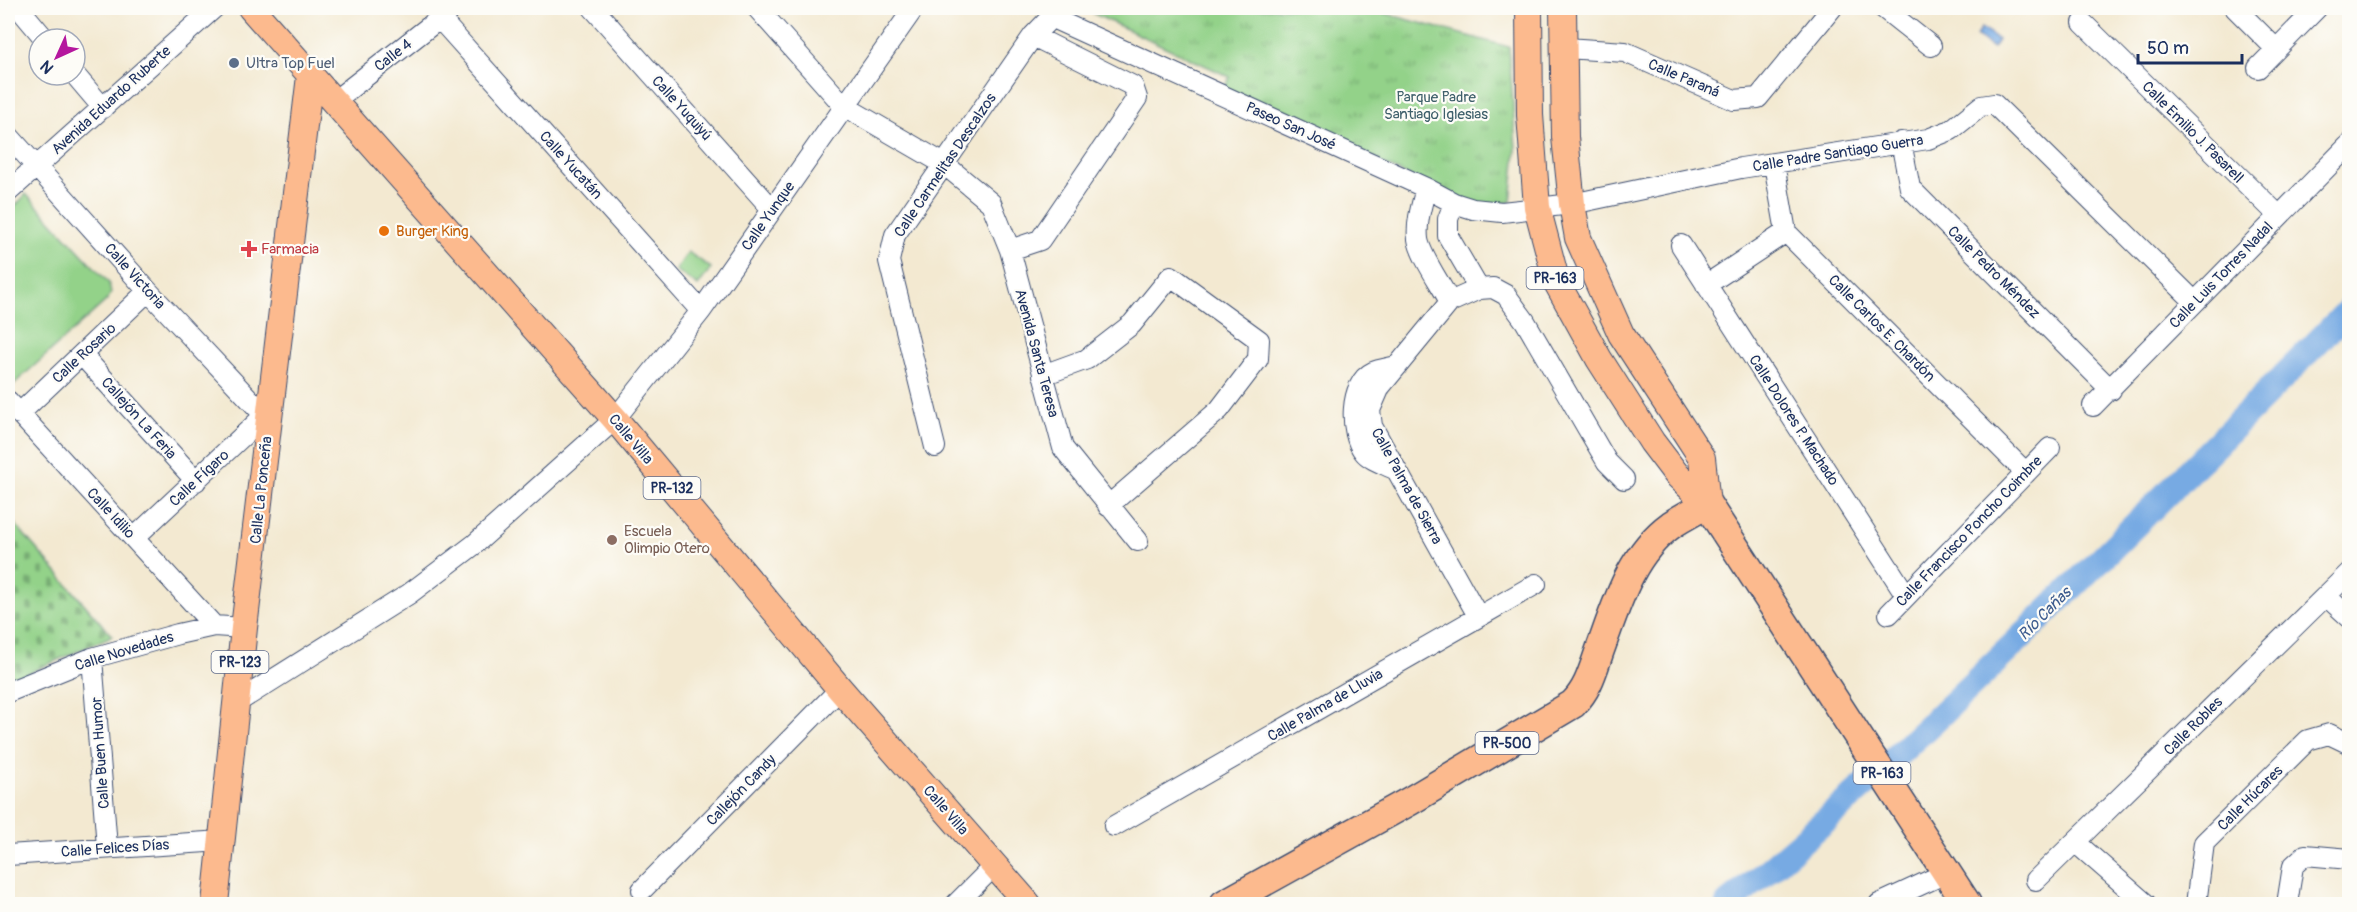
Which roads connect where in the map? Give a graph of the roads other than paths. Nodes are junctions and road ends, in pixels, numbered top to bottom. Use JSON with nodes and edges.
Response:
{"nodes":[{"id":1,"x":19,"y":8,"type":"edge"},
{"id":2,"x":214,"y":8,"type":"edge"},
{"id":3,"x":252,"y":8,"type":"edge"},
{"id":4,"x":593,"y":8,"type":"edge"},
{"id":5,"x":757,"y":8,"type":"edge"},
{"id":6,"x":914,"y":8,"type":"edge"},
{"id":7,"x":1529,"y":8,"type":"edge"},
{"id":8,"x":1563,"y":8,"type":"edge"},
{"id":9,"x":1832,"y":8,"type":"edge"},
{"id":10,"x":1883,"y":8,"type":"edge"},
{"id":11,"x":2235,"y":8,"type":"edge"},
{"id":12,"x":2317,"y":8,"type":"edge"},
{"id":13,"x":1055,"y":12,"type":"edge"},
{"id":14,"x":447,"y":13,"type":"edge"},
{"id":15,"x":2083,"y":23,"type":"dead end"},
{"id":16,"x":35,"y":27,"type":"edge"},
{"id":17,"x":1033,"y":36,"type":"junction"},
{"id":18,"x":1918,"y":43,"type":"dead end"},
{"id":19,"x":1566,"y":48,"type":"junction"},
{"id":20,"x":2276,"y":49,"type":"junction"},
{"id":21,"x":2258,"y":68,"type":"dead end"},
{"id":22,"x":310,"y":76,"type":"junction"},
{"id":23,"x":85,"y":87,"type":"edge"},
{"id":24,"x":333,"y":102,"type":"junction"},
{"id":25,"x":844,"y":106,"type":"junction"},
{"id":26,"x":103,"y":108,"type":"junction"},
{"id":27,"x":8,"y":135,"type":"edge"},
{"id":28,"x":1901,"y":142,"type":"junction"},
{"id":29,"x":2349,"y":144,"type":"edge"},
{"id":30,"x":944,"y":164,"type":"junction"},
{"id":31,"x":1774,"y":164,"type":"junction"},
{"id":32,"x":36,"y":165,"type":"junction"},
{"id":33,"x":1426,"y":188,"type":"junction"},
{"id":34,"x":8,"y":192,"type":"edge"},
{"id":35,"x":1454,"y":203,"type":"junction"},
{"id":36,"x":1553,"y":206,"type":"junction"},
{"id":37,"x":772,"y":209,"type":"junction"},
{"id":38,"x":2278,"y":215,"type":"junction"},
{"id":39,"x":1786,"y":232,"type":"junction"},
{"id":40,"x":1681,"y":245,"type":"dead end"},
{"id":41,"x":1010,"y":250,"type":"junction"},
{"id":42,"x":1706,"y":285,"type":"junction"},
{"id":43,"x":1479,"y":289,"type":"junction"},
{"id":44,"x":148,"y":291,"type":"junction"},
{"id":45,"x":2195,"y":302,"type":"junction"},
{"id":46,"x":1450,"y":303,"type":"junction"},
{"id":47,"x":701,"y":311,"type":"junction"},
{"id":48,"x":82,"y":356,"type":"junction"},
{"id":49,"x":1043,"y":375,"type":"junction"},
{"id":50,"x":2111,"y":390,"type":"junction"},
{"id":51,"x":2093,"y":406,"type":"dead end"},
{"id":52,"x":13,"y":407,"type":"edge"},
{"id":53,"x":266,"y":419,"type":"junction"},
{"id":54,"x":615,"y":419,"type":"junction"},
{"id":55,"x":935,"y":447,"type":"dead end"},
{"id":56,"x":2050,"y":448,"type":"dead end"},
{"id":57,"x":2026,"y":473,"type":"junction"},
{"id":58,"x":1624,"y":479,"type":"dead end"},
{"id":59,"x":196,"y":481,"type":"junction"},
{"id":60,"x":1707,"y":504,"type":"junction"},
{"id":61,"x":1108,"y":506,"type":"junction"},
{"id":62,"x":134,"y":538,"type":"junction"},
{"id":63,"x":1138,"y":541,"type":"dead end"},
{"id":64,"x":2349,"y":572,"type":"edge"},
{"id":65,"x":1536,"y":584,"type":"dead end"},
{"id":66,"x":1906,"y":595,"type":"junction"},
{"id":67,"x":2326,"y":596,"type":"junction"},
{"id":68,"x":1889,"y":614,"type":"dead end"},
{"id":69,"x":1478,"y":616,"type":"junction"},
{"id":70,"x":2349,"y":618,"type":"edge"},
{"id":71,"x":214,"y":626,"type":"junction"},
{"id":72,"x":244,"y":628,"type":"junction"},
{"id":73,"x":92,"y":658,"type":"junction"},
{"id":74,"x":840,"y":689,"type":"junction"},
{"id":75,"x":8,"y":692,"type":"edge"},
{"id":76,"x":236,"y":703,"type":"junction"},
{"id":77,"x":2349,"y":744,"type":"edge"},
{"id":78,"x":1114,"y":826,"type":"dead end"},
{"id":79,"x":222,"y":841,"type":"junction"},
{"id":80,"x":2075,"y":842,"type":"junction"},
{"id":81,"x":107,"y":847,"type":"junction"},
{"id":82,"x":8,"y":855,"type":"edge"},
{"id":83,"x":2349,"y":859,"type":"edge"},
{"id":84,"x":994,"y":866,"type":"junction"},
{"id":85,"x":1946,"y":873,"type":"junction"},
{"id":86,"x":2036,"y":880,"type":"dead end"},
{"id":87,"x":642,"y":890,"type":"dead end"},
{"id":88,"x":215,"y":904,"type":"edge"},
{"id":89,"x":956,"y":904,"type":"edge"},
{"id":90,"x":1028,"y":904,"type":"edge"},
{"id":91,"x":1224,"y":904,"type":"edge"},
{"id":92,"x":1879,"y":904,"type":"edge"},
{"id":93,"x":1967,"y":904,"type":"edge"},
{"id":94,"x":2146,"y":904,"type":"edge"},
{"id":95,"x":2196,"y":904,"type":"edge"},
{"id":96,"x":2287,"y":904,"type":"edge"}],
"edges":[{"from":1,"to":16,"type":"street"},
{"from":2,"to":26,"type":"street","name":"Avenida Eduardo Ruberte"},
{"from":3,"to":22,"type":"main road","name":"Calle Villa"},
{"from":4,"to":37,"type":"street","name":"Calle Yuquiyú"},
{"from":5,"to":25,"type":"street","name":"Avenida Santa Teresa"},
{"from":6,"to":25,"type":"street","name":"Calle Yunque"},
{"from":7,"to":36,"type":"main road","number":"PR-163"},
{"from":8,"to":19,"type":"main road","number":"PR-163"},
{"from":9,"to":19,"type":"street","name":"Calle Paraná"},
{"from":10,"to":18,"type":"street"},
{"from":11,"to":20,"type":"street"},
{"from":12,"to":20,"type":"street"},
{"from":13,"to":17,"type":"street","name":"Calle Carmelitas Descalzos"},
{"from":13,"to":33,"type":"street","name":"Paseo San José"},
{"from":14,"to":24,"type":"street","name":"Calle 4"},
{"from":14,"to":47,"type":"street","name":"Calle Yucatán"},
{"from":15,"to":38,"type":"street","name":"Calle Emilio J. Pasarell"},
{"from":17,"to":30,"type":"street","name":"Calle Carmelitas Descalzos"},
{"from":17,"to":41,"type":"street"},
{"from":19,"to":36,"type":"main road","number":"PR-163"},
{"from":20,"to":21,"type":"street"},
{"from":22,"to":24,"type":"main road","name":"Calle Villa","number":"PR-132"},
{"from":22,"to":53,"type":"main road","name":"Calle La Ponceña","number":"PR-123"},
{"from":23,"to":26,"type":"street"},
{"from":24,"to":54,"type":"main road","name":"Calle Villa","number":"PR-132"},
{"from":25,"to":30,"type":"street","name":"Avenida Santa Teresa"},
{"from":25,"to":37,"type":"street","name":"Calle Yunque"},
{"from":26,"to":32,"type":"street","name":"Avenida Eduardo Ruberte"},
{"from":27,"to":32,"type":"street","name":"Calle Victoria"},
{"from":28,"to":31,"type":"street","name":"Calle Padre Santiago Guerra"},
{"from":28,"to":45,"type":"street","name":"Calle Padre Santiago Guerra"},
{"from":28,"to":50,"type":"street","name":"Calle Pedro Méndez"},
{"from":29,"to":38,"type":"street","name":"Calle Luis Torres Nadal"},
{"from":30,"to":41,"type":"street","name":"Avenida Santa Teresa"},
{"from":30,"to":55,"type":"street","name":"Calle Carmelitas Descalzos"},
{"from":31,"to":36,"type":"street","name":"Calle Padre Santiago Guerra"},
{"from":31,"to":39,"type":"street"},
{"from":32,"to":34,"type":"street","name":"Avenida Eduardo Ruberte"},
{"from":32,"to":44,"type":"street","name":"Calle Victoria"},
{"from":33,"to":35,"type":"street","name":"Paseo San José"},
{"from":33,"to":46,"type":"street"},
{"from":35,"to":36,"type":"street","name":"Paseo San José"},
{"from":35,"to":43,"type":"street"},
{"from":36,"to":60,"type":"main road","number":"PR-163"},
{"from":36,"to":60,"type":"main road","number":"PR-163"},
{"from":37,"to":47,"type":"street","name":"Calle Yunque"},
{"from":38,"to":45,"type":"street","name":"Calle Luis Torres Nadal"},
{"from":39,"to":42,"type":"street"},
{"from":39,"to":57,"type":"street","name":"Calle Carlos E. Chardón"},
{"from":40,"to":42,"type":"street","name":"Calle Dolores P. Machado"},
{"from":41,"to":49,"type":"street","name":"Avenida Santa Teresa"},
{"from":42,"to":66,"type":"street","name":"Calle Dolores P. Machado"},
{"from":43,"to":46,"type":"street","name":"Calle Palma de Sierra"},
{"from":43,"to":58,"type":"street"},
{"from":44,"to":48,"type":"street","name":"Calle Rosario"},
{"from":44,"to":53,"type":"street","name":"Calle Victoria"},
{"from":45,"to":50,"type":"street","name":"Calle Luis Torres Nadal"},
{"from":46,"to":69,"type":"street","name":"Calle Palma de Sierra"},
{"from":47,"to":54,"type":"street","name":"Calle Yunque"},
{"from":48,"to":52,"type":"street","name":"Calle Rosario"},
{"from":48,"to":59,"type":"street","name":"Callejón La Feria"},
{"from":49,"to":61,"type":"street","name":"Avenida Santa Teresa"},
{"from":49,"to":61,"type":"street"},
{"from":50,"to":51,"type":"street","name":"Calle Luis Torres Nadal"},
{"from":52,"to":62,"type":"street","name":"Calle Idilio"},
{"from":53,"to":59,"type":"street","name":"Calle Fígaro"},
{"from":53,"to":72,"type":"main road","name":"Calle La Ponceña","number":"PR-123"},
{"from":54,"to":74,"type":"main road","name":"Calle Villa","number":"PR-132"},
{"from":54,"to":76,"type":"street","name":"Calle Yunque"},
{"from":56,"to":57,"type":"street","name":"Calle Francisco Poncho Coimbre"},
{"from":57,"to":66,"type":"street","name":"Calle Francisco Poncho Coimbre"},
{"from":59,"to":62,"type":"street","name":"Calle Fígaro"},
{"from":60,"to":85,"type":"highway","number":"PR-163"},
{"from":60,"to":91,"type":"highway","name":"PR-500","number":"PR-500"},
{"from":61,"to":63,"type":"street","name":"Avenida Santa Teresa"},
{"from":62,"to":71,"type":"street","name":"Calle Idilio"},
{"from":64,"to":67,"type":"street","name":"Calle Robles"},
{"from":65,"to":69,"type":"street","name":"Calle Palma de Lluvia"},
{"from":66,"to":68,"type":"street","name":"Calle Francisco Poncho Coimbre"},
{"from":67,"to":70,"type":"street"},
{"from":67,"to":80,"type":"street","name":"Calle Robles"},
{"from":69,"to":78,"type":"street","name":"Calle Palma de Lluvia"},
{"from":71,"to":72,"type":"street","name":"Calle Novedades"},
{"from":71,"to":73,"type":"street","name":"Calle Novedades"},
{"from":72,"to":76,"type":"main road","name":"Calle La Ponceña","number":"PR-123"},
{"from":73,"to":75,"type":"street","name":"Calle Novedades"},
{"from":73,"to":81,"type":"street","name":"Calle Buen Humor"},
{"from":74,"to":84,"type":"main road","name":"Calle Villa","number":"PR-132"},
{"from":74,"to":87,"type":"street","name":"Callejón Candy"},
{"from":76,"to":79,"type":"main road","name":"Calle La Ponceña","number":"PR-123"},
{"from":77,"to":95,"type":"street","name":"Calle Húcares"},
{"from":79,"to":81,"type":"street","name":"Calle Felices Días"},
{"from":79,"to":88,"type":"main road","name":"Calle La Ponceña","number":"PR-123"},
{"from":80,"to":86,"type":"street","name":"Calle Robles"},
{"from":80,"to":94,"type":"street"},
{"from":81,"to":82,"type":"street","name":"Calle Felices Días"},
{"from":83,"to":96,"type":"street"},
{"from":84,"to":89,"type":"street"},
{"from":84,"to":90,"type":"main road","name":"Calle Villa","number":"PR-132"},
{"from":85,"to":92,"type":"street"},
{"from":85,"to":93,"type":"highway","number":"PR-163"}]}
